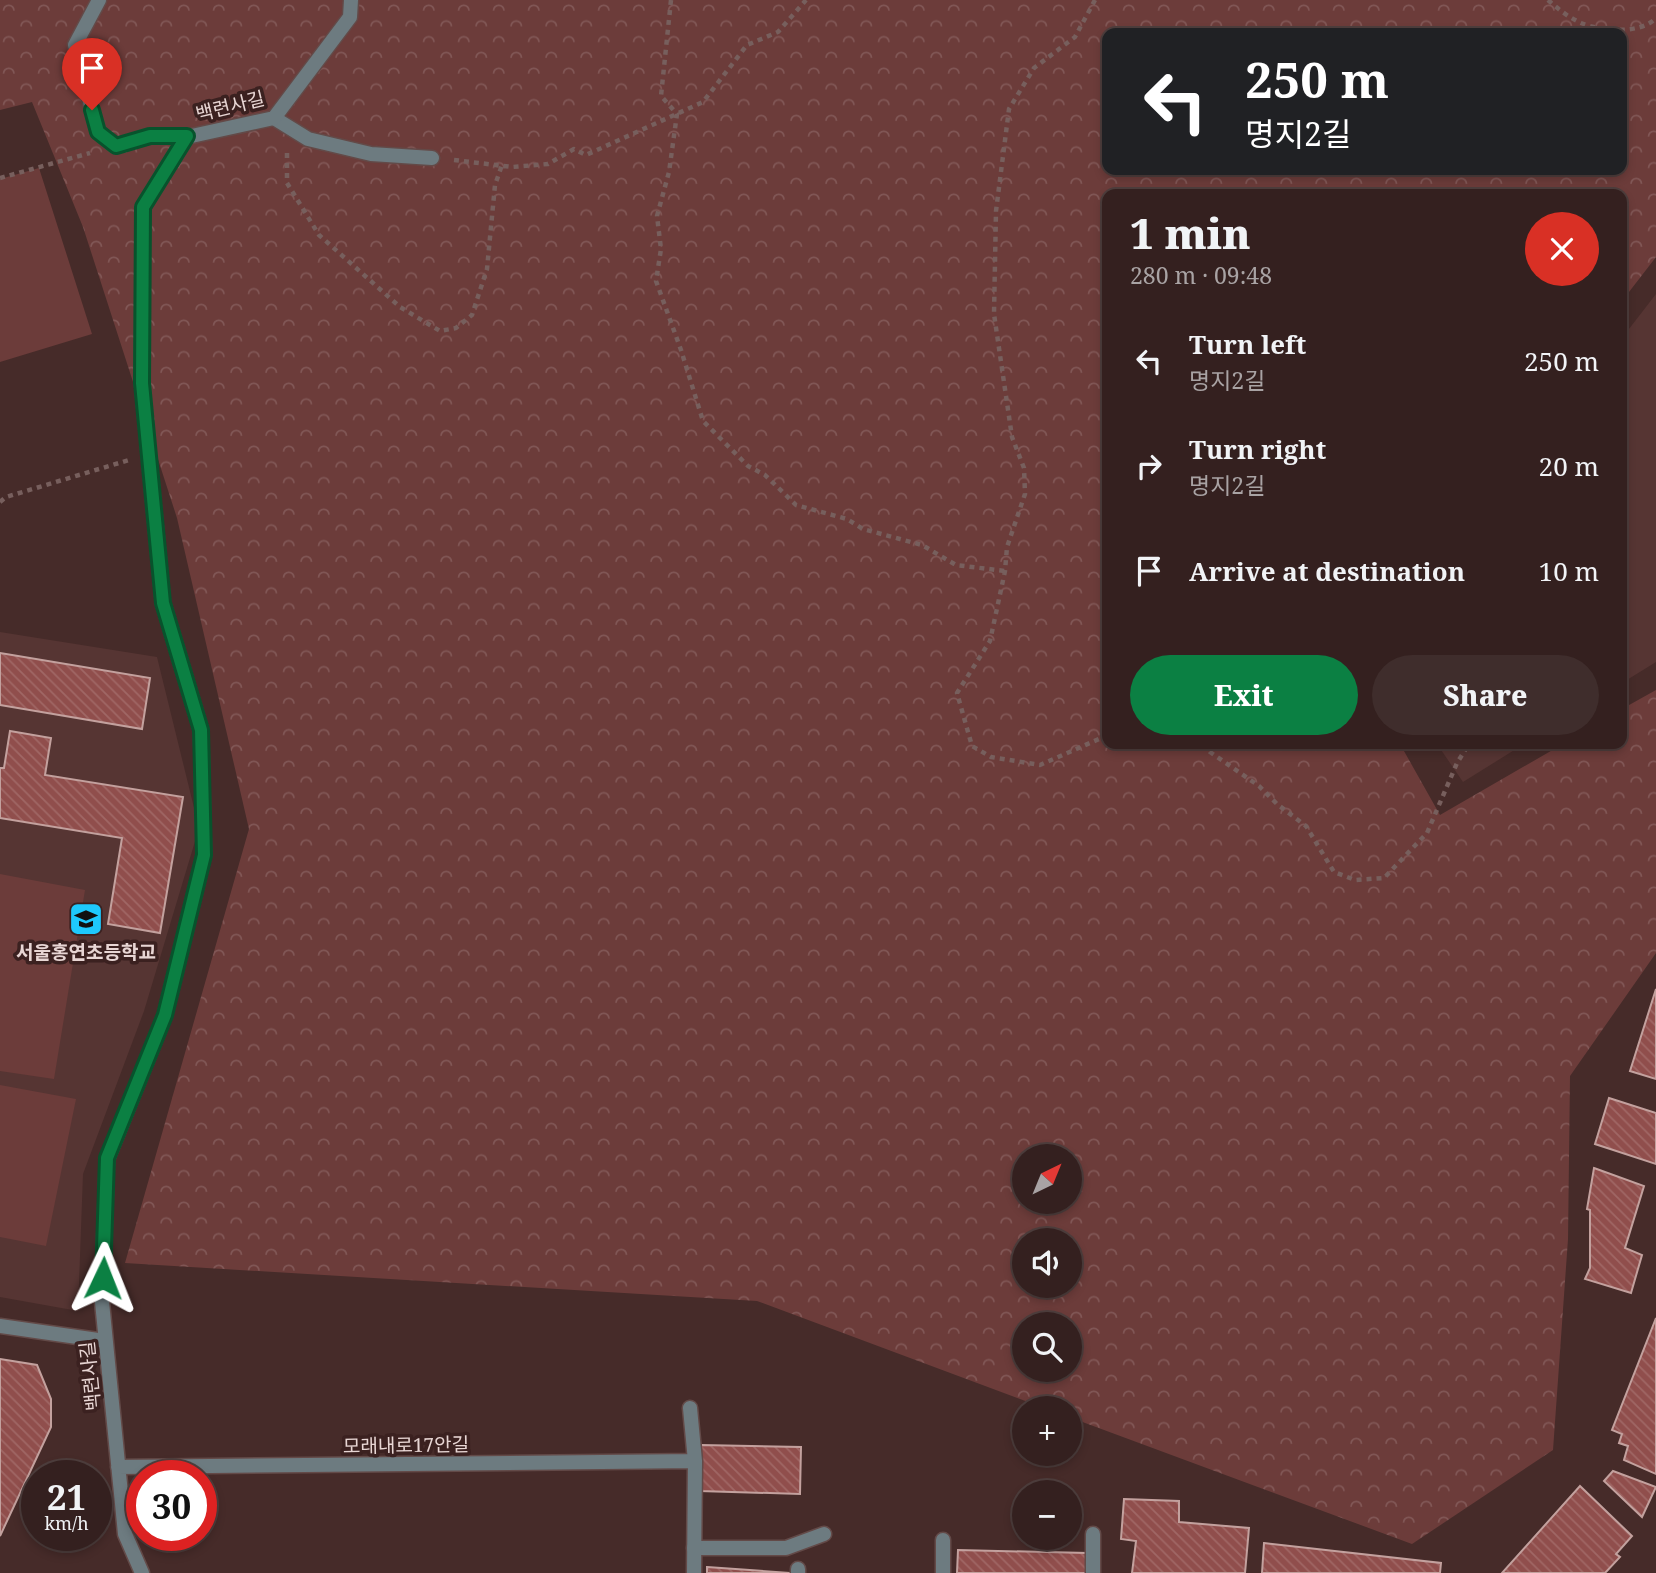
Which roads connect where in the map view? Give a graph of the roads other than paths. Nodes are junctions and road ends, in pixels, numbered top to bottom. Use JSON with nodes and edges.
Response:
{"nodes":[{"id":1,"x":99,"y":0,"type":"edge"},
{"id":2,"x":351,"y":0,"type":"edge"},
{"id":3,"x":274,"y":118,"type":"junction"},
{"id":4,"x":187,"y":136,"type":"junction"},
{"id":5,"x":432,"y":158,"type":"road end"},
{"id":6,"x":0,"y":1326,"type":"edge"},
{"id":7,"x":105,"y":1340,"type":"junction"},
{"id":8,"x":690,"y":1408,"type":"dead end"},
{"id":9,"x":695,"y":1461,"type":"junction"},
{"id":10,"x":118,"y":1467,"type":"junction"},
{"id":11,"x":824,"y":1534,"type":"dead end"},
{"id":12,"x":1093,"y":1534,"type":"dead end"},
{"id":13,"x":943,"y":1540,"type":"dead end"},
{"id":14,"x":694,"y":1548,"type":"junction"},
{"id":15,"x":142,"y":1573,"type":"edge"},
{"id":16,"x":694,"y":1573,"type":"edge"},
{"id":17,"x":943,"y":1573,"type":"edge"},
{"id":18,"x":1093,"y":1573,"type":"edge"}],
"edges":[{"from":1,"to":4,"type":"street"},
{"from":2,"to":3,"type":"street","name":"백련사길"},
{"from":3,"to":4,"type":"street","name":"백련사길"},
{"from":3,"to":5,"type":"street"},
{"from":4,"to":7,"type":"street","name":"백련사길"},
{"from":6,"to":7,"type":"street"},
{"from":7,"to":10,"type":"street","name":"백련사길"},
{"from":8,"to":9,"type":"street"},
{"from":9,"to":10,"type":"street","name":"모래내로17안길"},
{"from":9,"to":14,"type":"street"},
{"from":10,"to":15,"type":"street","name":"백련사길"},
{"from":11,"to":14,"type":"street"},
{"from":12,"to":18,"type":"street"},
{"from":13,"to":17,"type":"street"},
{"from":14,"to":16,"type":"street"}]}
